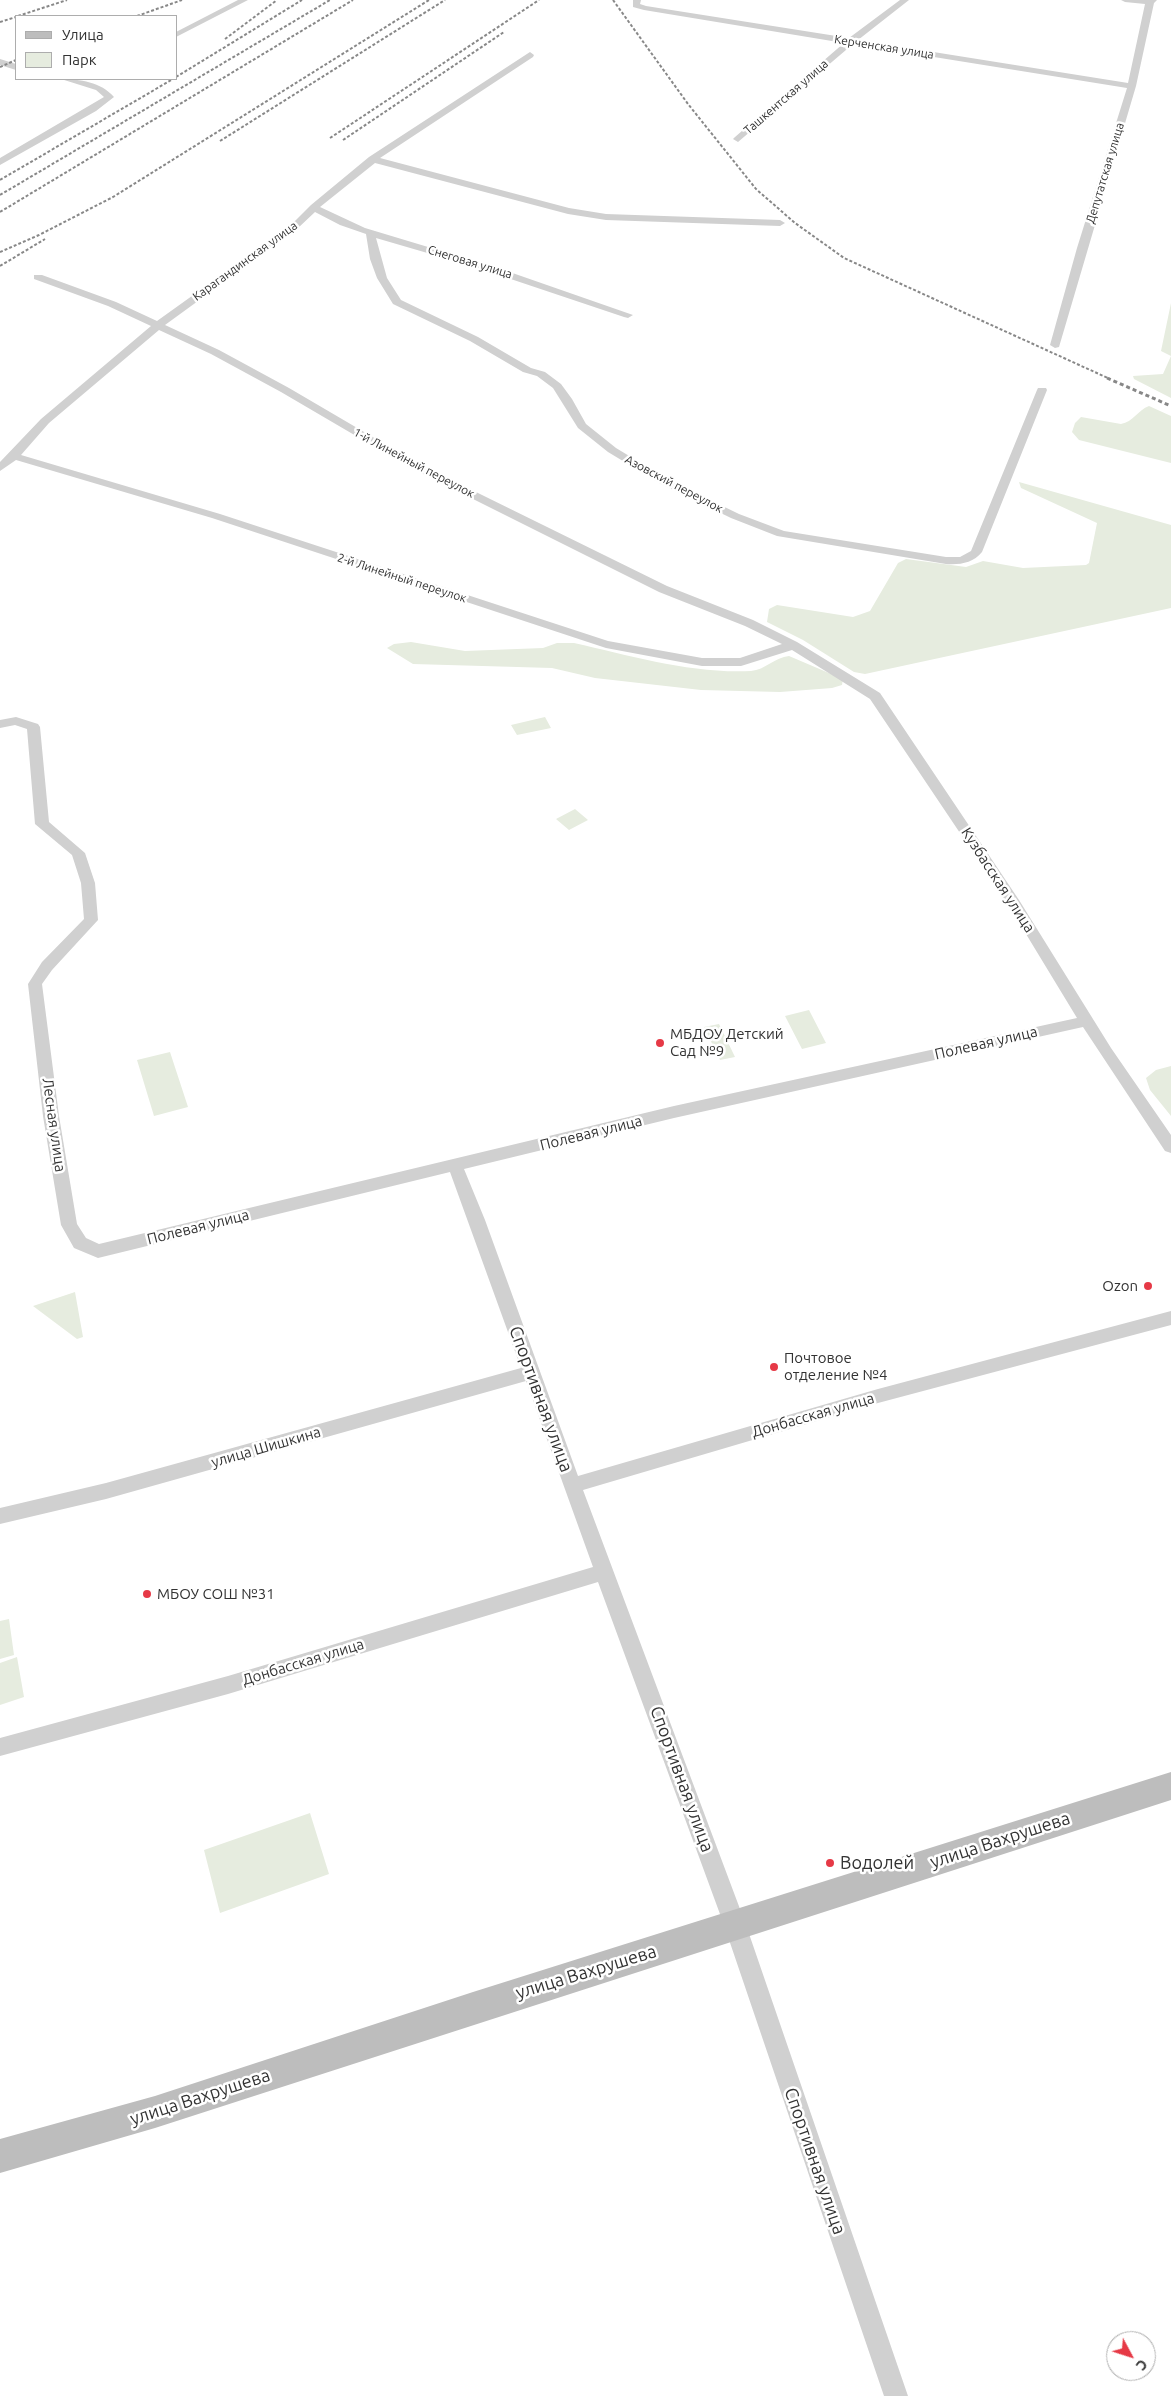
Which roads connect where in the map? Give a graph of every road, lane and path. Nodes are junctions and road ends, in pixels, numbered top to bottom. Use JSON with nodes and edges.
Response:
{"nodes":[{"id":1,"x":244,"y":0,"type":"edge"},
{"id":2,"x":905,"y":0,"type":"edge"},
{"id":3,"x":1125,"y":0,"type":"edge"},
{"id":4,"x":1152,"y":1,"type":"edge"},
{"id":5,"x":636,"y":2,"type":"edge"},
{"id":6,"x":178,"y":34,"type":"edge"},
{"id":7,"x":851,"y":41,"type":"junction"},
{"id":8,"x":530,"y":55,"type":"dead end"},
{"id":9,"x":0,"y":62,"type":"edge"},
{"id":10,"x":15,"y":67,"type":"edge"},
{"id":11,"x":73,"y":80,"type":"edge"},
{"id":12,"x":88,"y":82,"type":"edge"},
{"id":13,"x":1132,"y":86,"type":"junction"},
{"id":14,"x":738,"y":139,"type":"dead end"},
{"id":15,"x":372,"y":159,"type":"junction"},
{"id":16,"x":0,"y":162,"type":"edge"},
{"id":17,"x":314,"y":206,"type":"junction"},
{"id":18,"x":780,"y":223,"type":"dead end"},
{"id":19,"x":370,"y":231,"type":"junction"},
{"id":20,"x":38,"y":277,"type":"dead end"},
{"id":21,"x":628,"y":315,"type":"dead end"},
{"id":22,"x":158,"y":325,"type":"junction"},
{"id":23,"x":1055,"y":345,"type":"dead end"},
{"id":24,"x":1042,"y":390,"type":"dead end"},
{"id":25,"x":14,"y":456,"type":"junction"},
{"id":26,"x":0,"y":468,"type":"edge"},
{"id":27,"x":793,"y":645,"type":"junction"},
{"id":28,"x":0,"y":724,"type":"edge"},
{"id":29,"x":1086,"y":1021,"type":"junction"},
{"id":30,"x":1171,"y":1147,"type":"edge"},
{"id":31,"x":455,"y":1166,"type":"junction"},
{"id":32,"x":98,"y":1251,"type":"joint"},
{"id":33,"x":1171,"y":1318,"type":"edge"},
{"id":34,"x":531,"y":1372,"type":"junction"},
{"id":35,"x":572,"y":1485,"type":"junction"},
{"id":36,"x":0,"y":1516,"type":"edge"},
{"id":37,"x":604,"y":1572,"type":"junction"},
{"id":38,"x":0,"y":1747,"type":"edge"},
{"id":39,"x":1171,"y":1786,"type":"edge"},
{"id":40,"x":735,"y":1925,"type":"junction"},
{"id":41,"x":0,"y":2156,"type":"edge"},
{"id":42,"x":896,"y":2396,"type":"edge"}],
"edges":[{"from":1,"to":6,"type":"street"},
{"from":2,"to":7,"type":"street","name":"Ташкентская улица"},
{"from":3,"to":4,"type":"street"},
{"from":4,"to":13,"type":"street","name":"Депутатская улица"},
{"from":5,"to":7,"type":"street","name":"Керченская улица"},
{"from":7,"to":13,"type":"street","name":"Керченская улица"},
{"from":7,"to":14,"type":"street","name":"Ташкентская улица"},
{"from":8,"to":15,"type":"street","name":"Карагандинская улица"},
{"from":9,"to":10,"type":"street"},
{"from":11,"to":12,"type":"street"},
{"from":12,"to":16,"type":"street"},
{"from":13,"to":23,"type":"street","name":"Депутатская улица"},
{"from":15,"to":17,"type":"street","name":"Карагандинская улица"},
{"from":15,"to":18,"type":"street"},
{"from":17,"to":19,"type":"street","name":"Снеговая улица"},
{"from":17,"to":22,"type":"street","name":"Карагандинская улица"},
{"from":19,"to":21,"type":"street","name":"Снеговая улица"},
{"from":19,"to":24,"type":"street","name":"Азовский переулок"},
{"from":20,"to":22,"type":"street","name":"1-й Линейный переулок"},
{"from":22,"to":25,"type":"street","name":"Карагандинская улица"},
{"from":22,"to":27,"type":"street","name":"1-й Линейный переулок"},
{"from":25,"to":26,"type":"street","name":"Карагандинская улица"},
{"from":25,"to":27,"type":"street","name":"2-й Линейный переулок"},
{"from":27,"to":29,"type":"street","name":"Кузбасская улица"},
{"from":28,"to":32,"type":"street","name":"Лесная улица"},
{"from":29,"to":30,"type":"street","name":"Кузбасская улица"},
{"from":29,"to":31,"type":"street","name":"Полевая улица"},
{"from":31,"to":32,"type":"street","name":"Полевая улица"},
{"from":31,"to":34,"type":"street","name":"Спортивная улица"},
{"from":33,"to":35,"type":"street","name":"Донбасская улица"},
{"from":34,"to":35,"type":"street","name":"Спортивная улица"},
{"from":34,"to":36,"type":"street","name":"улица Шишкина"},
{"from":35,"to":37,"type":"street","name":"Спортивная улица"},
{"from":37,"to":38,"type":"street","name":"Донбасская улица"},
{"from":37,"to":40,"type":"street","name":"Спортивная улица"},
{"from":39,"to":40,"type":"main road","name":"улица Вахрушева"},
{"from":40,"to":41,"type":"main road","name":"улица Вахрушева"},
{"from":40,"to":42,"type":"street","name":"Спортивная улица"}]}
